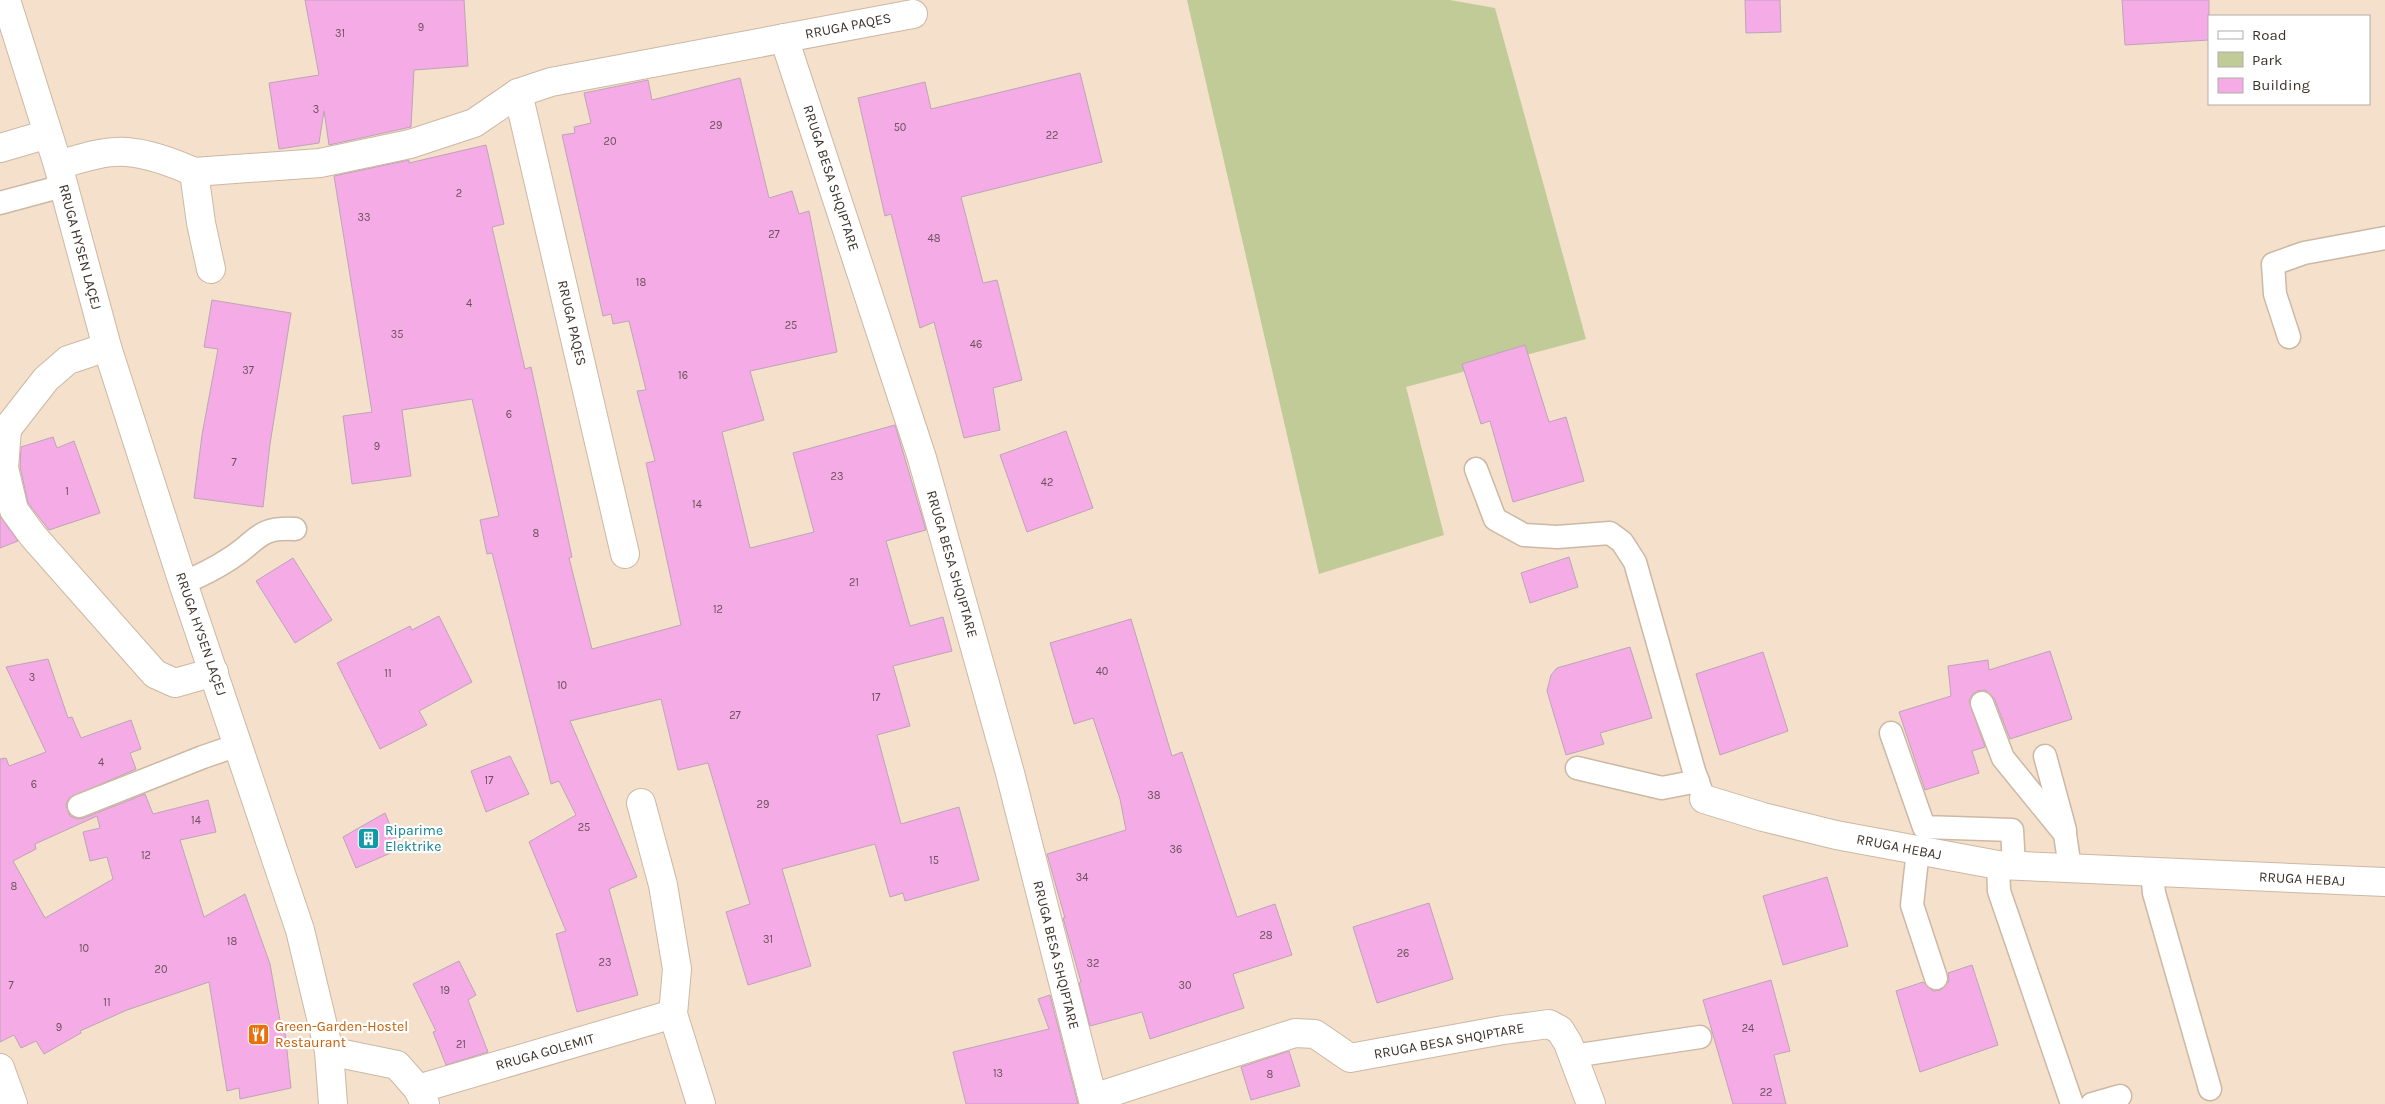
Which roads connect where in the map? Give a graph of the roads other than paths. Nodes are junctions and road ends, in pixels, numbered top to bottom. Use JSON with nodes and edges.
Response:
{"nodes":[{"id":1,"x":6,"y":0,"type":"edge"},
{"id":2,"x":913,"y":14,"type":"dead end"},
{"id":3,"x":784,"y":38,"type":"junction"},
{"id":4,"x":518,"y":92,"type":"junction"},
{"id":5,"x":48,"y":134,"type":"junction"},
{"id":6,"x":0,"y":148,"type":"edge"},
{"id":7,"x":194,"y":172,"type":"junction"},
{"id":8,"x":60,"y":176,"type":"junction"},
{"id":9,"x":0,"y":203,"type":"edge"},
{"id":10,"x":2385,"y":238,"type":"edge"},
{"id":11,"x":211,"y":269,"type":"dead end"},
{"id":12,"x":2289,"y":337,"type":"dead end"},
{"id":13,"x":107,"y":348,"type":"junction"},
{"id":14,"x":4,"y":431,"type":"edge"},
{"id":15,"x":1476,"y":469,"type":"dead end"},
{"id":16,"x":7,"y":516,"type":"edge"},
{"id":17,"x":295,"y":529,"type":"dead end"},
{"id":18,"x":625,"y":554,"type":"dead end"},
{"id":19,"x":184,"y":583,"type":"junction"},
{"id":20,"x":214,"y":672,"type":"junction"},
{"id":21,"x":1982,"y":703,"type":"dead end"},
{"id":22,"x":1891,"y":733,"type":"dead end"},
{"id":23,"x":238,"y":745,"type":"junction"},
{"id":24,"x":2045,"y":756,"type":"dead end"},
{"id":25,"x":1577,"y":768,"type":"dead end"},
{"id":26,"x":1701,"y":790,"type":"junction"},
{"id":27,"x":640,"y":803,"type":"dead end"},
{"id":28,"x":80,"y":806,"type":"dead end"},
{"id":29,"x":2065,"y":834,"type":"junction"},
{"id":30,"x":1918,"y":850,"type":"junction"},
{"id":31,"x":2006,"y":866,"type":"junction"},
{"id":32,"x":2070,"y":868,"type":"junction"},
{"id":33,"x":2152,"y":872,"type":"junction"},
{"id":34,"x":2385,"y":882,"type":"edge"},
{"id":35,"x":1936,"y":978,"type":"dead end"},
{"id":36,"x":673,"y":1014,"type":"junction"},
{"id":37,"x":1700,"y":1037,"type":"dead end"},
{"id":38,"x":329,"y":1051,"type":"junction"},
{"id":39,"x":1573,"y":1056,"type":"junction"},
{"id":40,"x":2210,"y":1090,"type":"dead end"},
{"id":41,"x":2120,"y":1096,"type":"dead end"},
{"id":42,"x":421,"y":1097,"type":"edge"},
{"id":43,"x":1094,"y":1101,"type":"edge"},
{"id":44,"x":333,"y":1104,"type":"edge"},
{"id":45,"x":701,"y":1104,"type":"edge"},
{"id":46,"x":1591,"y":1104,"type":"edge"},
{"id":47,"x":2072,"y":1104,"type":"edge"},
{"id":48,"x":2092,"y":1104,"type":"edge"}],
"edges":[{"from":1,"to":5,"type":"street","name":"RRUGA HYSEN LAÇEJ"},
{"from":2,"to":3,"type":"street","name":"RRUGA PAQES"},
{"from":3,"to":4,"type":"street","name":"RRUGA PAQES"},
{"from":3,"to":43,"type":"street","name":"RRUGA BESA SHQIPTARE"},
{"from":4,"to":7,"type":"street","name":"RRUGA PAQES"},
{"from":4,"to":18,"type":"street","name":"RRUGA PAQES"},
{"from":5,"to":6,"type":"street"},
{"from":5,"to":8,"type":"street","name":"RRUGA HYSEN LAÇEJ"},
{"from":7,"to":8,"type":"street","name":"RRUGA HYSEN LAÇEJ"},
{"from":7,"to":11,"type":"street"},
{"from":8,"to":9,"type":"lane"},
{"from":8,"to":13,"type":"street","name":"RRUGA HYSEN LAÇEJ"},
{"from":10,"to":12,"type":"lane"},
{"from":13,"to":14,"type":"street"},
{"from":13,"to":19,"type":"street","name":"RRUGA HYSEN LAÇEJ"},
{"from":14,"to":16,"type":"street"},
{"from":15,"to":26,"type":"lane"},
{"from":16,"to":20,"type":"street"},
{"from":17,"to":19,"type":"lane"},
{"from":19,"to":20,"type":"street","name":"RRUGA HYSEN LAÇEJ"},
{"from":20,"to":23,"type":"street","name":"RRUGA HYSEN LAÇEJ"},
{"from":21,"to":29,"type":"lane"},
{"from":22,"to":31,"type":"lane"},
{"from":23,"to":28,"type":"lane"},
{"from":23,"to":38,"type":"street","name":"RRUGA HYSEN LAÇEJ"},
{"from":24,"to":29,"type":"lane"},
{"from":25,"to":26,"type":"lane"},
{"from":26,"to":30,"type":"street","name":"RRUGA HEBAJ"},
{"from":27,"to":36,"type":"street"},
{"from":29,"to":32,"type":"lane"},
{"from":30,"to":31,"type":"street","name":"RRUGA HEBAJ"},
{"from":30,"to":35,"type":"lane"},
{"from":31,"to":32,"type":"street","name":"RRUGA HEBAJ"},
{"from":31,"to":47,"type":"lane"},
{"from":32,"to":33,"type":"street","name":"RRUGA HEBAJ"},
{"from":33,"to":34,"type":"street","name":"RRUGA HEBAJ"},
{"from":33,"to":40,"type":"lane"},
{"from":36,"to":42,"type":"street","name":"RRUGA GOLEMIT"},
{"from":36,"to":45,"type":"street"},
{"from":37,"to":39,"type":"lane"},
{"from":38,"to":42,"type":"street","name":"RRUGA GOLEMIT"},
{"from":38,"to":44,"type":"street","name":"RRUGA HYSEN LAÇEJ"},
{"from":39,"to":43,"type":"street","name":"RRUGA BESA SHQIPTARE"},
{"from":39,"to":46,"type":"street","name":"RRUGA BESA SHQIPTARE"},
{"from":41,"to":48,"type":"lane"}]}
